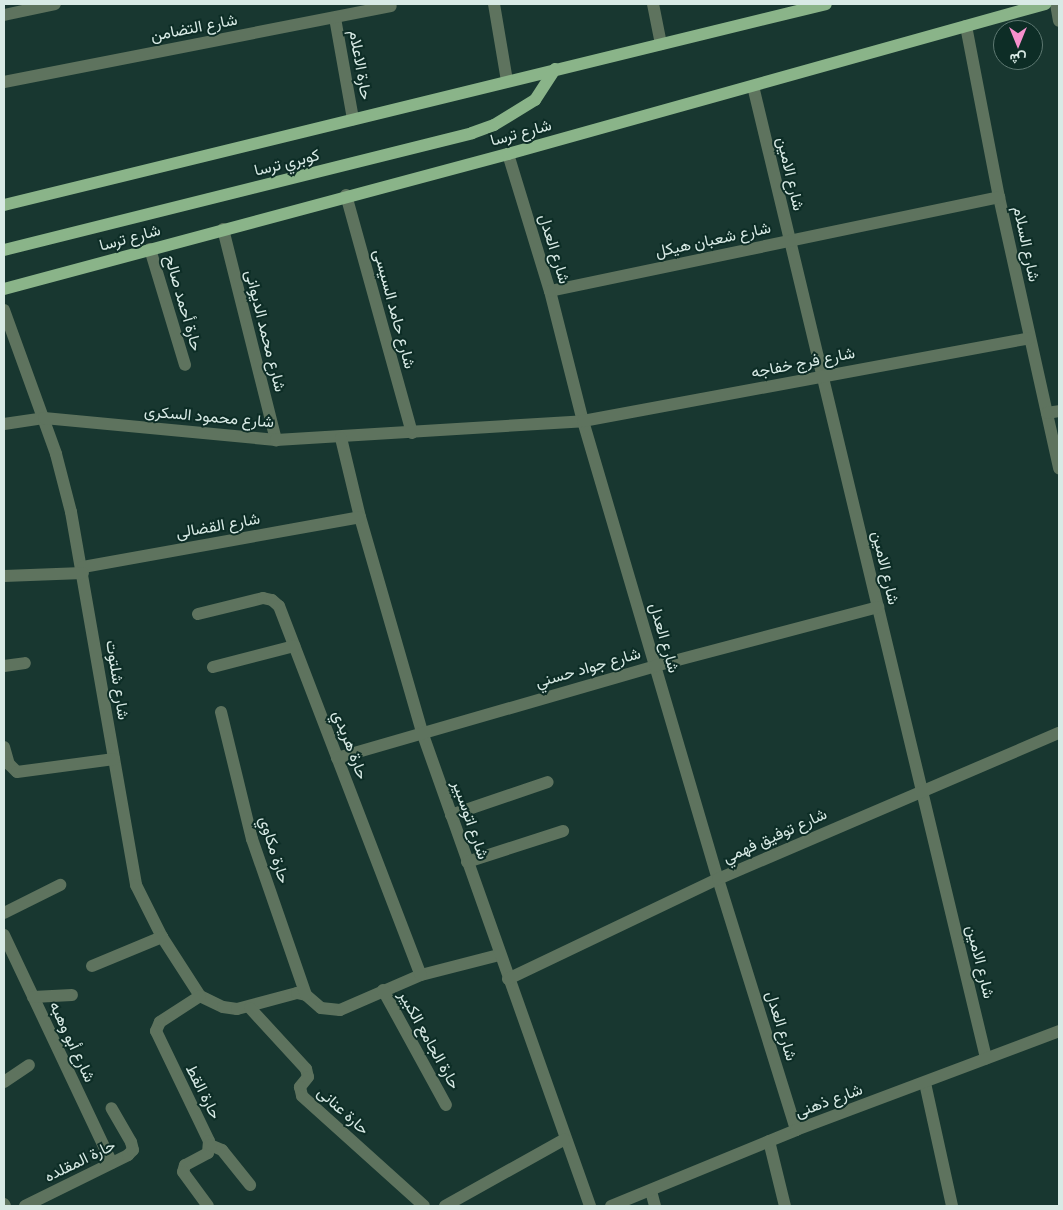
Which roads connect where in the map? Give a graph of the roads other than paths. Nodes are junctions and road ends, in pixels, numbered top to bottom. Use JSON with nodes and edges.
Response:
{"nodes":[{"id":1,"x":55,"y":4,"type":"edge"},
{"id":2,"x":494,"y":4,"type":"edge"},
{"id":3,"x":653,"y":4,"type":"edge"},
{"id":4,"x":826,"y":4,"type":"edge"},
{"id":5,"x":1045,"y":4,"type":"edge"},
{"id":6,"x":1056,"y":4,"type":"edge"},
{"id":7,"x":391,"y":6,"type":"dead end"},
{"id":8,"x":807,"y":6,"type":"edge"},
{"id":9,"x":4,"y":15,"type":"edge"},
{"id":10,"x":335,"y":18,"type":"junction"},
{"id":11,"x":1059,"y":21,"type":"edge"},
{"id":12,"x":966,"y":26,"type":"junction"},
{"id":13,"x":661,"y":44,"type":"junction"},
{"id":14,"x":555,"y":69,"type":"junction"},
{"id":15,"x":507,"y":81,"type":"junction"},
{"id":16,"x":4,"y":82,"type":"edge"},
{"id":17,"x":753,"y":86,"type":"junction"},
{"id":18,"x":353,"y":119,"type":"junction"},
{"id":19,"x":508,"y":154,"type":"junction"},
{"id":20,"x":346,"y":195,"type":"junction"},
{"id":21,"x":999,"y":197,"type":"junction"},
{"id":22,"x":4,"y":205,"type":"edge"},
{"id":23,"x":222,"y":229,"type":"junction"},
{"id":24,"x":790,"y":241,"type":"junction"},
{"id":25,"x":150,"y":249,"type":"junction"},
{"id":26,"x":4,"y":250,"type":"edge"},
{"id":27,"x":4,"y":289,"type":"edge"},
{"id":28,"x":550,"y":291,"type":"junction"},
{"id":29,"x":4,"y":310,"type":"edge"},
{"id":30,"x":1030,"y":338,"type":"junction"},
{"id":31,"x":184,"y":365,"type":"dead end"},
{"id":32,"x":823,"y":376,"type":"junction"},
{"id":33,"x":1053,"y":412,"type":"edge"},
{"id":34,"x":44,"y":418,"type":"junction"},
{"id":35,"x":583,"y":421,"type":"junction"},
{"id":36,"x":4,"y":424,"type":"edge"},
{"id":37,"x":412,"y":433,"type":"junction"},
{"id":38,"x":341,"y":438,"type":"junction"},
{"id":39,"x":276,"y":440,"type":"junction"},
{"id":40,"x":1059,"y":468,"type":"edge"},
{"id":41,"x":360,"y":517,"type":"junction"},
{"id":42,"x":83,"y":570,"type":"junction"},
{"id":43,"x":4,"y":576,"type":"edge"},
{"id":44,"x":878,"y":607,"type":"junction"},
{"id":45,"x":198,"y":614,"type":"dead end"},
{"id":46,"x":294,"y":646,"type":"junction"},
{"id":47,"x":25,"y":663,"type":"dead end"},
{"id":48,"x":4,"y":666,"type":"edge"},
{"id":49,"x":655,"y":666,"type":"junction"},
{"id":50,"x":213,"y":667,"type":"dead end"},
{"id":51,"x":221,"y":712,"type":"dead end"},
{"id":52,"x":422,"y":732,"type":"junction"},
{"id":53,"x":1059,"y":733,"type":"edge"},
{"id":54,"x":4,"y":747,"type":"edge"},
{"id":55,"x":337,"y":758,"type":"junction"},
{"id":56,"x":114,"y":759,"type":"junction"},
{"id":57,"x":548,"y":782,"type":"dead end"},
{"id":58,"x":921,"y":790,"type":"junction"},
{"id":59,"x":451,"y":815,"type":"junction"},
{"id":60,"x":563,"y":831,"type":"dead end"},
{"id":61,"x":467,"y":862,"type":"junction"},
{"id":62,"x":718,"y":879,"type":"junction"},
{"id":63,"x":60,"y":885,"type":"dead end"},
{"id":64,"x":4,"y":913,"type":"edge"},
{"id":65,"x":4,"y":936,"type":"edge"},
{"id":66,"x":162,"y":937,"type":"junction"},
{"id":67,"x":499,"y":955,"type":"junction"},
{"id":68,"x":92,"y":966,"type":"dead end"},
{"id":69,"x":421,"y":975,"type":"junction"},
{"id":70,"x":508,"y":979,"type":"junction"},
{"id":71,"x":383,"y":990,"type":"junction"},
{"id":72,"x":72,"y":995,"type":"dead end"},
{"id":73,"x":200,"y":996,"type":"junction"},
{"id":74,"x":306,"y":996,"type":"junction"},
{"id":75,"x":33,"y":997,"type":"junction"},
{"id":76,"x":250,"y":1008,"type":"junction"},
{"id":77,"x":1059,"y":1031,"type":"edge"},
{"id":78,"x":986,"y":1058,"type":"junction"},
{"id":79,"x":29,"y":1065,"type":"dead end"},
{"id":80,"x":4,"y":1082,"type":"edge"},
{"id":81,"x":925,"y":1083,"type":"junction"},
{"id":82,"x":446,"y":1105,"type":"dead end"},
{"id":83,"x":112,"y":1108,"type":"dead end"},
{"id":84,"x":796,"y":1130,"type":"junction"},
{"id":85,"x":565,"y":1139,"type":"junction"},
{"id":86,"x":769,"y":1142,"type":"junction"},
{"id":87,"x":210,"y":1145,"type":"junction"},
{"id":88,"x":112,"y":1163,"type":"junction"},
{"id":89,"x":250,"y":1185,"type":"dead end"},
{"id":90,"x":651,"y":1191,"type":"junction"},
{"id":91,"x":25,"y":1206,"type":"edge"},
{"id":92,"x":208,"y":1206,"type":"edge"},
{"id":93,"x":424,"y":1206,"type":"edge"},
{"id":94,"x":445,"y":1206,"type":"edge"},
{"id":95,"x":590,"y":1206,"type":"edge"},
{"id":96,"x":611,"y":1206,"type":"edge"},
{"id":97,"x":655,"y":1206,"type":"edge"},
{"id":98,"x":785,"y":1206,"type":"edge"},
{"id":99,"x":952,"y":1206,"type":"edge"}],
"edges":[{"from":1,"to":9,"type":"street"},
{"from":2,"to":15,"type":"street"},
{"from":3,"to":13,"type":"street"},
{"from":4,"to":8,"type":"main road"},
{"from":5,"to":12,"type":"main road","name":"شارع ترسا"},
{"from":6,"to":11,"type":"street"},
{"from":7,"to":10,"type":"street","name":"شارع التضامن"},
{"from":8,"to":13,"type":"main road"},
{"from":10,"to":16,"type":"street","name":"شارع التضامن"},
{"from":10,"to":18,"type":"street","name":"حارة الاعلام"},
{"from":12,"to":17,"type":"main road","name":"شارع ترسا"},
{"from":12,"to":21,"type":"street","name":"شارع السلام"},
{"from":13,"to":14,"type":"main road"},
{"from":14,"to":15,"type":"main road"},
{"from":14,"to":26,"type":"main road","name":"كوبري ترسا"},
{"from":15,"to":18,"type":"main road"},
{"from":17,"to":19,"type":"main road","name":"شارع ترسا"},
{"from":17,"to":24,"type":"street","name":"شارع الامين"},
{"from":18,"to":22,"type":"main road"},
{"from":19,"to":20,"type":"main road","name":"شارع ترسا"},
{"from":19,"to":28,"type":"street","name":"شارع العدل"},
{"from":20,"to":23,"type":"main road","name":"شارع ترسا"},
{"from":20,"to":37,"type":"street","name":"شارع حامد السيسى"},
{"from":21,"to":24,"type":"street","name":"شارع شعبان هيكل"},
{"from":21,"to":30,"type":"street","name":"شارع السلام"},
{"from":23,"to":25,"type":"main road","name":"شارع ترسا"},
{"from":23,"to":39,"type":"street","name":"شارع محمد الديوانى"},
{"from":24,"to":28,"type":"street","name":"شارع شعبان هيكل"},
{"from":24,"to":32,"type":"street","name":"شارع الامين"},
{"from":25,"to":27,"type":"main road","name":"شارع ترسا"},
{"from":25,"to":31,"type":"street","name":"حارة أحمد صالح"},
{"from":28,"to":35,"type":"street","name":"شارع العدل"},
{"from":29,"to":34,"type":"street","name":"شارع شلتوت"},
{"from":30,"to":32,"type":"street","name":"شارع فرج خفاجه"},
{"from":30,"to":33,"type":"street","name":"شارع السلام"},
{"from":32,"to":35,"type":"street","name":"شارع فرج خفاجه"},
{"from":32,"to":44,"type":"street","name":"شارع الامين"},
{"from":33,"to":40,"type":"street","name":"شارع السلام"},
{"from":34,"to":36,"type":"street","name":"شارع محمود السكرى"},
{"from":34,"to":39,"type":"street","name":"شارع محمود السكرى"},
{"from":34,"to":42,"type":"street","name":"شارع شلتوت"},
{"from":35,"to":37,"type":"street","name":"شارع فرج خفاجه"},
{"from":35,"to":49,"type":"street","name":"شارع العدل"},
{"from":37,"to":38,"type":"street","name":"شارع محمود السكرى"},
{"from":38,"to":39,"type":"street","name":"شارع محمود السكرى"},
{"from":38,"to":41,"type":"street","name":"شارع اتوسبير"},
{"from":41,"to":42,"type":"street","name":"شارع القضالى"},
{"from":41,"to":52,"type":"street","name":"شارع اتوسبير"},
{"from":42,"to":43,"type":"street","name":"شارع القضالى"},
{"from":42,"to":56,"type":"street","name":"شارع شلتوت"},
{"from":44,"to":49,"type":"street","name":"شارع جواد حسني"},
{"from":44,"to":58,"type":"street","name":"شارع الامين"},
{"from":45,"to":46,"type":"street","name":"حارة هريدي"},
{"from":46,"to":50,"type":"street"},
{"from":46,"to":55,"type":"street","name":"حارة هريدي"},
{"from":47,"to":48,"type":"street"},
{"from":49,"to":52,"type":"street","name":"شارع جواد حسني"},
{"from":49,"to":62,"type":"street","name":"شارع العدل"},
{"from":51,"to":74,"type":"street","name":"حارة مكاوي"},
{"from":52,"to":55,"type":"street","name":"شارع جواد حسني"},
{"from":52,"to":59,"type":"street","name":"شارع اتوسبير"},
{"from":53,"to":58,"type":"street","name":"شارع توفيق فهمي"},
{"from":54,"to":56,"type":"street"},
{"from":55,"to":69,"type":"street","name":"حارة هريدي"},
{"from":56,"to":66,"type":"street","name":"شارع شلتوت"},
{"from":57,"to":59,"type":"street"},
{"from":58,"to":62,"type":"street","name":"شارع توفيق فهمي"},
{"from":58,"to":78,"type":"street","name":"شارع الامين"},
{"from":59,"to":61,"type":"street","name":"شارع اتوسبير"},
{"from":60,"to":61,"type":"street"},
{"from":61,"to":67,"type":"street","name":"شارع اتوسبير"},
{"from":62,"to":70,"type":"street","name":"شارع توفيق فهمي"},
{"from":62,"to":84,"type":"street","name":"شارع العدل"},
{"from":63,"to":64,"type":"street"},
{"from":65,"to":75,"type":"street","name":"شارع أبو وهبه"},
{"from":66,"to":68,"type":"street"},
{"from":66,"to":73,"type":"street","name":"شارع شلتوت"},
{"from":67,"to":69,"type":"street"},
{"from":67,"to":70,"type":"street","name":"شارع اتوسبير"},
{"from":69,"to":71,"type":"street"},
{"from":70,"to":85,"type":"street","name":"شارع اتوسبير"},
{"from":71,"to":74,"type":"street"},
{"from":71,"to":82,"type":"street","name":"حارة الجامع الكبير"},
{"from":72,"to":75,"type":"street"},
{"from":73,"to":76,"type":"street"},
{"from":73,"to":87,"type":"street","name":"حارة القط"},
{"from":74,"to":76,"type":"street"},
{"from":75,"to":88,"type":"street","name":"شارع أبو وهبه"},
{"from":76,"to":93,"type":"street","name":"حارة عنانى"},
{"from":77,"to":78,"type":"street","name":"شارع ذهنى"},
{"from":78,"to":81,"type":"street","name":"شارع ذهنى"},
{"from":79,"to":80,"type":"street"},
{"from":81,"to":84,"type":"street","name":"شارع ذهنى"},
{"from":81,"to":99,"type":"street"},
{"from":83,"to":88,"type":"street","name":"حارة المقلده"},
{"from":84,"to":86,"type":"street","name":"شارع ذهنى"},
{"from":85,"to":94,"type":"street"},
{"from":85,"to":95,"type":"street","name":"شارع اتوسبير"},
{"from":86,"to":90,"type":"street","name":"شارع ذهنى"},
{"from":86,"to":98,"type":"street"},
{"from":87,"to":89,"type":"street"},
{"from":87,"to":92,"type":"street","name":"حارة القط"},
{"from":88,"to":91,"type":"street","name":"حارة المقلده"},
{"from":90,"to":96,"type":"street","name":"شارع ذهنى"},
{"from":90,"to":97,"type":"street"}]}
